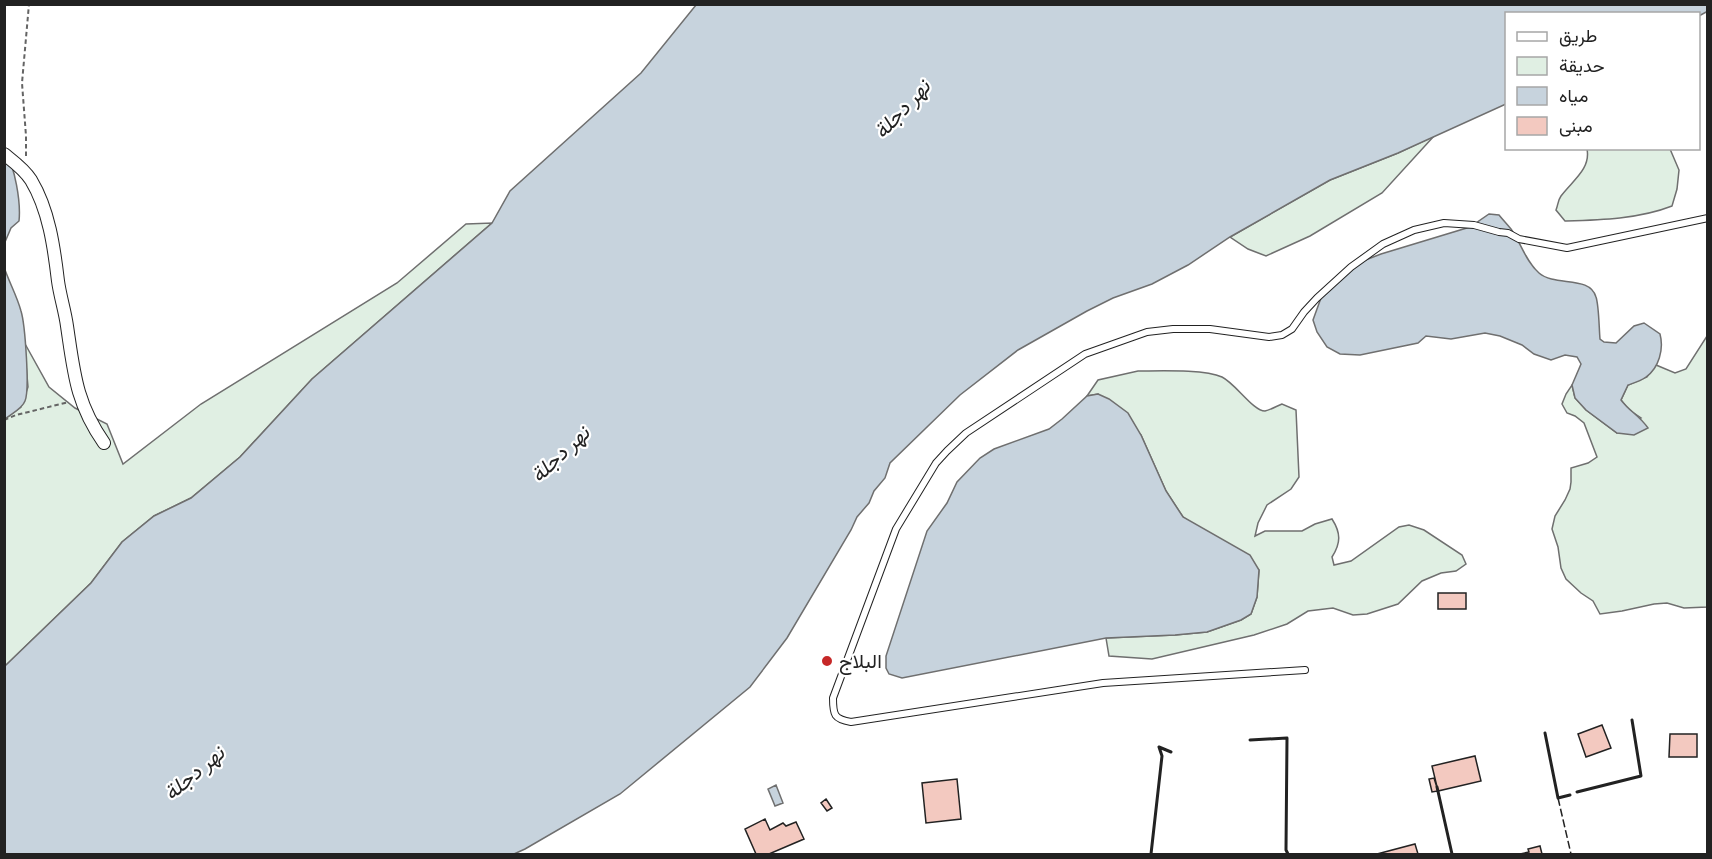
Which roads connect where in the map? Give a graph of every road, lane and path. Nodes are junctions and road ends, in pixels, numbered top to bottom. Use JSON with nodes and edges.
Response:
{"nodes":[{"id":1,"x":29,"y":4,"type":"edge"},
{"id":2,"x":4,"y":154,"type":"edge"},
{"id":3,"x":25,"y":171,"type":"junction"},
{"id":4,"x":1707,"y":218,"type":"edge"},
{"id":5,"x":81,"y":400,"type":"junction"},
{"id":6,"x":4,"y":420,"type":"edge"},
{"id":7,"x":104,"y":443,"type":"dead end"},
{"id":8,"x":1305,"y":670,"type":"dead end"}],
"edges":[{"from":1,"to":3,"type":"path"},
{"from":2,"to":3,"type":"street"},
{"from":3,"to":5,"type":"street"},
{"from":4,"to":8,"type":"lane"},
{"from":5,"to":6,"type":"path"},
{"from":5,"to":7,"type":"street"}]}
